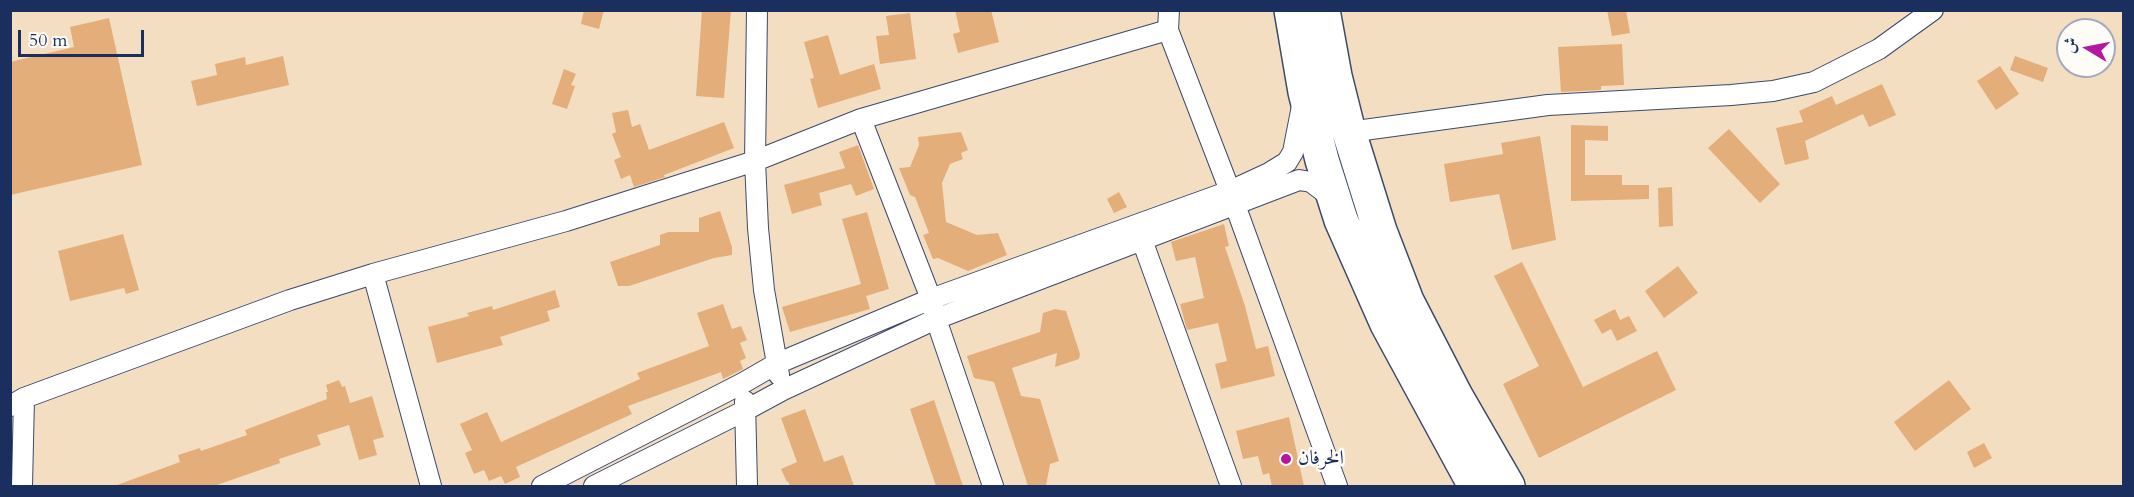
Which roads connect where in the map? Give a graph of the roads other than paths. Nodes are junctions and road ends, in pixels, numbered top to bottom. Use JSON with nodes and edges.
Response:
{"nodes":[{"id":1,"x":757,"y":10,"type":"edge"},
{"id":2,"x":1169,"y":10,"type":"edge"},
{"id":3,"x":1292,"y":10,"type":"edge"},
{"id":4,"x":1323,"y":10,"type":"edge"},
{"id":5,"x":1933,"y":10,"type":"edge"},
{"id":6,"x":1168,"y":30,"type":"junction"},
{"id":7,"x":1305,"y":92,"type":"junction"},
{"id":8,"x":861,"y":119,"type":"junction"},
{"id":9,"x":1349,"y":132,"type":"junction"},
{"id":10,"x":755,"y":161,"type":"junction"},
{"id":11,"x":1233,"y":198,"type":"junction"},
{"id":12,"x":1336,"y":201,"type":"junction"},
{"id":13,"x":1142,"y":240,"type":"junction"},
{"id":14,"x":373,"y":274,"type":"junction"},
{"id":15,"x":931,"y":299,"type":"junction"},
{"id":16,"x":936,"y":319,"type":"junction"},
{"id":17,"x":776,"y":364,"type":"junction"},
{"id":18,"x":743,"y":383,"type":"junction"},
{"id":19,"x":783,"y":390,"type":"junction"},
{"id":20,"x":17,"y":402,"type":"edge"},
{"id":21,"x":746,"y":410,"type":"junction"},
{"id":22,"x":22,"y":486,"type":"edge"},
{"id":23,"x":431,"y":486,"type":"edge"},
{"id":24,"x":542,"y":486,"type":"edge"},
{"id":25,"x":594,"y":486,"type":"edge"},
{"id":26,"x":747,"y":486,"type":"edge"},
{"id":27,"x":993,"y":486,"type":"edge"},
{"id":28,"x":1231,"y":486,"type":"edge"},
{"id":29,"x":1337,"y":486,"type":"edge"},
{"id":30,"x":1475,"y":486,"type":"edge"},
{"id":31,"x":1508,"y":486,"type":"edge"}],
"edges":[{"from":1,"to":10,"type":"street"},
{"from":2,"to":6,"type":"street"},
{"from":3,"to":7,"type":"highway"},
{"from":4,"to":9,"type":"highway"},
{"from":5,"to":9,"type":"street"},
{"from":6,"to":8,"type":"street"},
{"from":6,"to":11,"type":"street"},
{"from":7,"to":11,"type":"street"},
{"from":7,"to":12,"type":"highway"},
{"from":8,"to":10,"type":"street"},
{"from":8,"to":15,"type":"street"},
{"from":9,"to":31,"type":"highway"},
{"from":10,"to":14,"type":"street"},
{"from":10,"to":17,"type":"street"},
{"from":11,"to":12,"type":"street"},
{"from":11,"to":13,"type":"street"},
{"from":11,"to":15,"type":"street"},
{"from":11,"to":29,"type":"street"},
{"from":12,"to":30,"type":"highway"},
{"from":13,"to":16,"type":"street"},
{"from":13,"to":28,"type":"street"},
{"from":14,"to":20,"type":"street"},
{"from":14,"to":23,"type":"street"},
{"from":15,"to":16,"type":"street"},
{"from":15,"to":17,"type":"street"},
{"from":16,"to":19,"type":"street"},
{"from":16,"to":27,"type":"street"},
{"from":17,"to":18,"type":"street"},
{"from":17,"to":19,"type":"street"},
{"from":18,"to":21,"type":"street"},
{"from":18,"to":24,"type":"street"},
{"from":19,"to":21,"type":"street"},
{"from":20,"to":22,"type":"street"},
{"from":21,"to":25,"type":"street"},
{"from":21,"to":26,"type":"street"}]}
